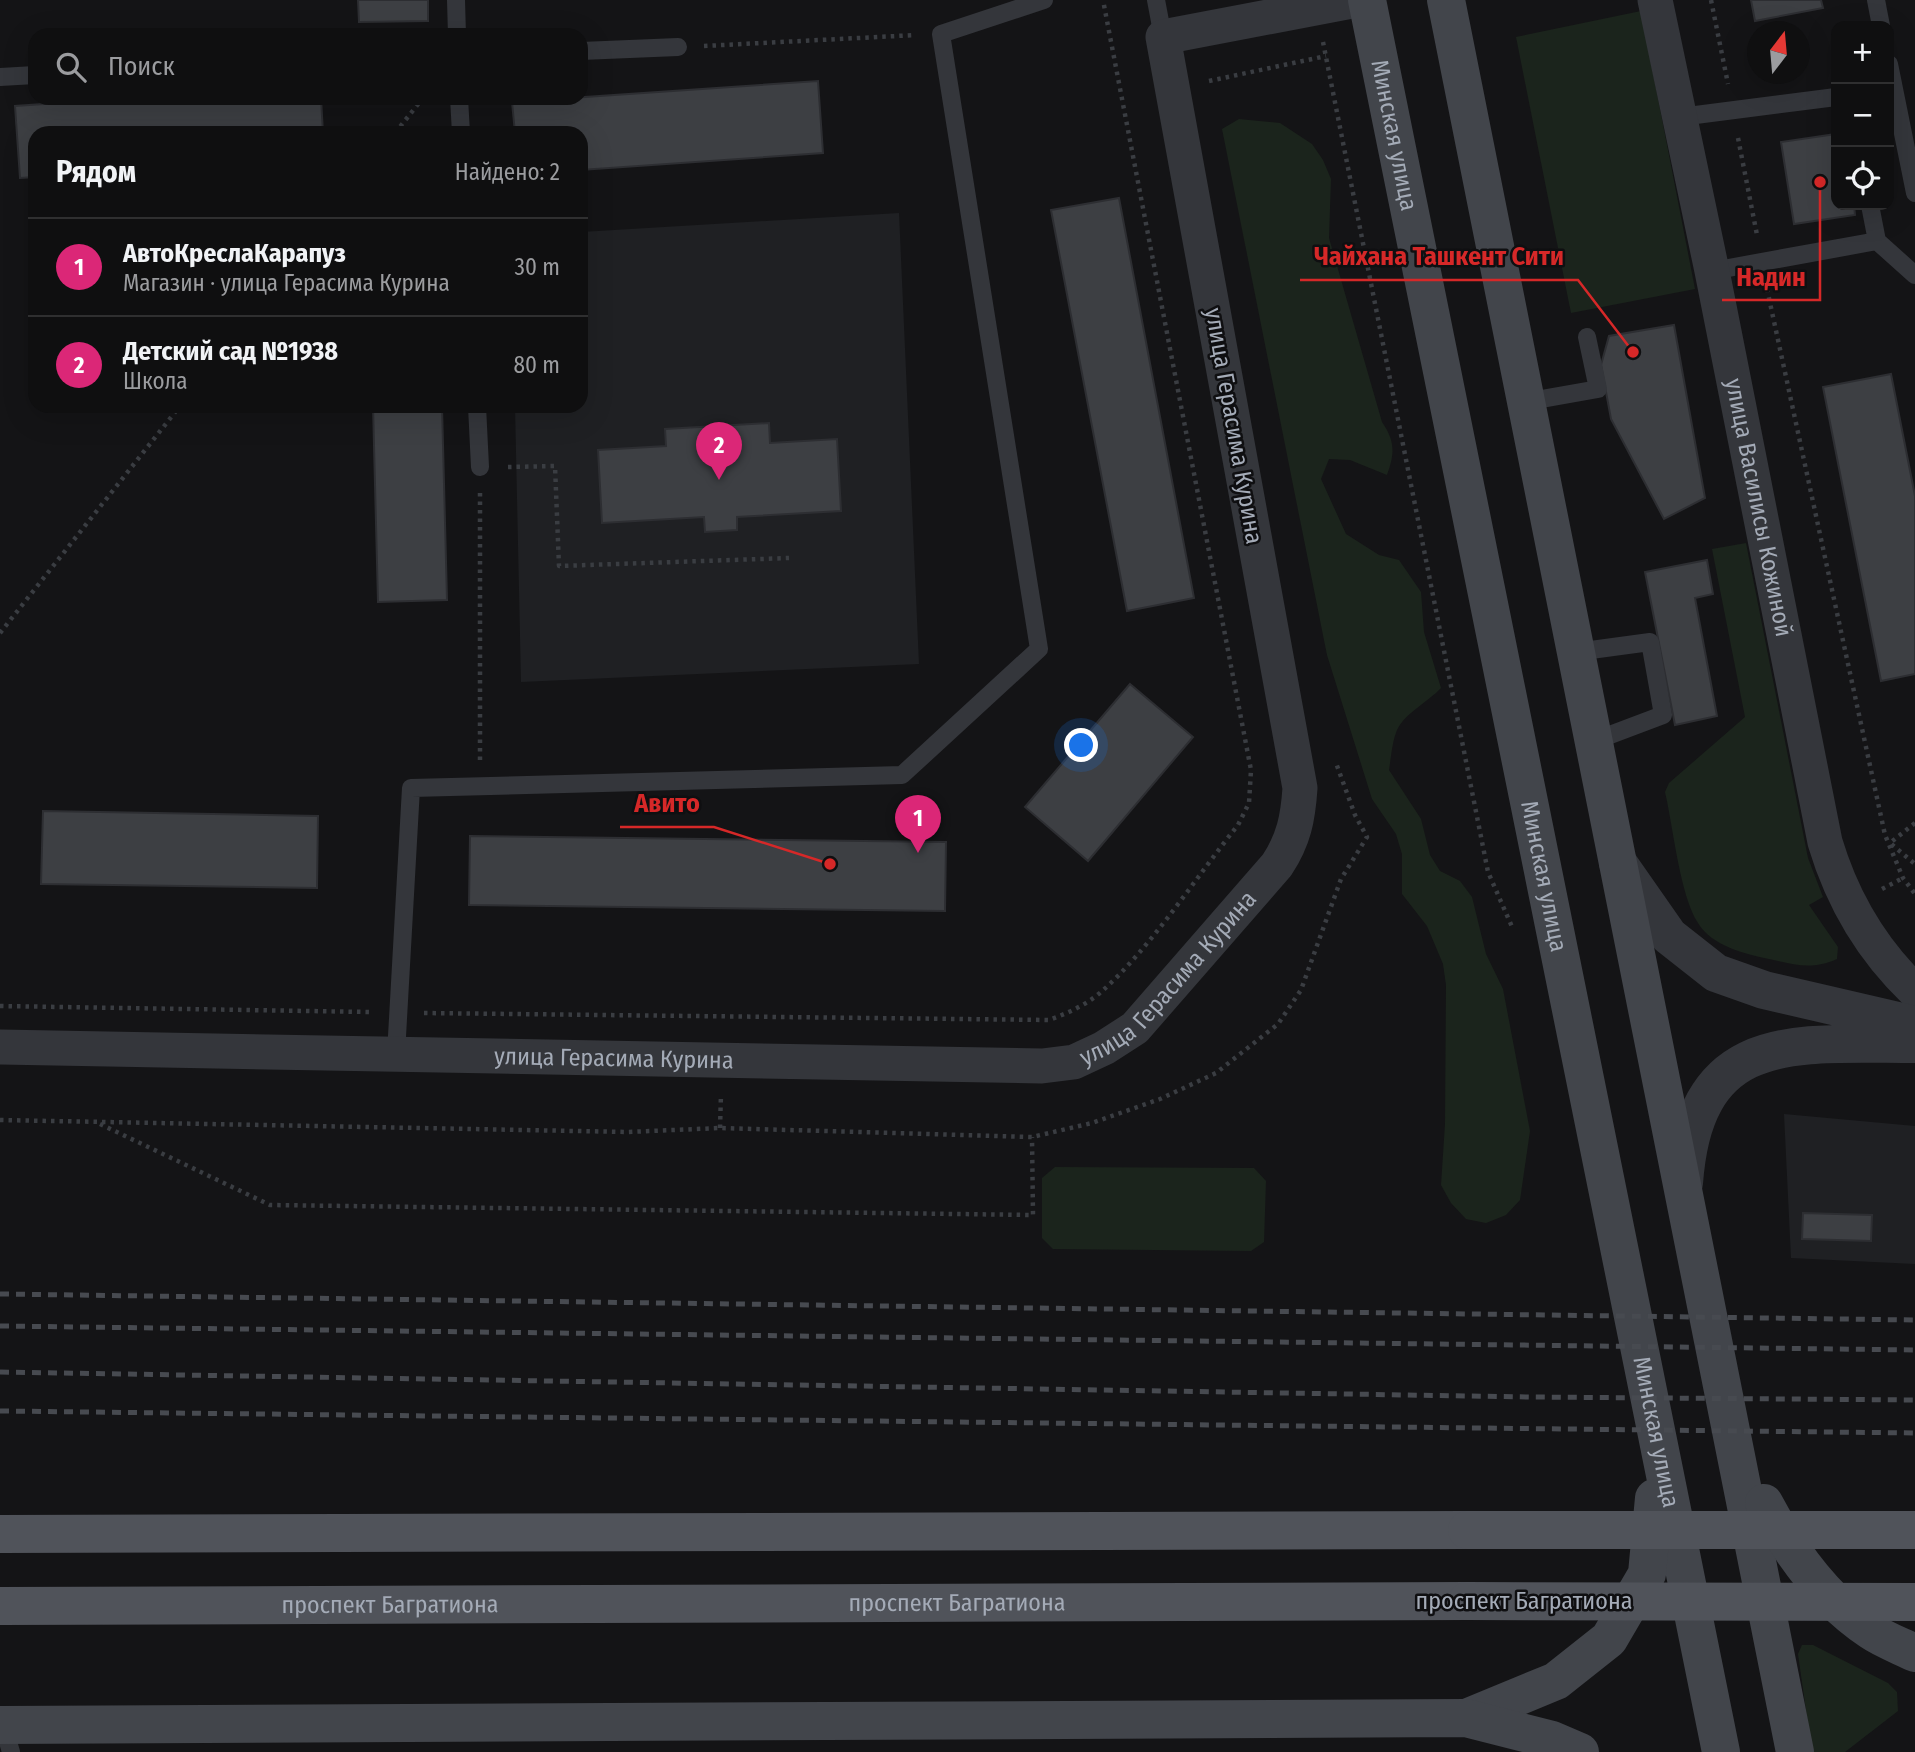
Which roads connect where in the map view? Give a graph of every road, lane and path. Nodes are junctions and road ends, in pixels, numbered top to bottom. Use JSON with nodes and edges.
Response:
{"nodes":[{"id":1,"x":456,"y":0,"type":"edge"},
{"id":2,"x":1044,"y":0,"type":"edge"},
{"id":3,"x":1156,"y":0,"type":"edge"},
{"id":4,"x":1357,"y":0,"type":"edge"},
{"id":5,"x":1367,"y":0,"type":"edge"},
{"id":6,"x":1446,"y":0,"type":"edge"},
{"id":7,"x":1655,"y":0,"type":"edge"},
{"id":8,"x":1711,"y":0,"type":"edge"},
{"id":9,"x":1876,"y":0,"type":"edge"},
{"id":10,"x":1317,"y":9,"type":"junction"},
{"id":11,"x":1880,"y":21,"type":"edge"},
{"id":12,"x":457,"y":28,"type":"edge"},
{"id":13,"x":941,"y":34,"type":"junction"},
{"id":14,"x":1163,"y":37,"type":"junction"},
{"id":15,"x":678,"y":47,"type":"joint"},
{"id":16,"x":588,"y":51,"type":"edge"},
{"id":17,"x":1326,"y":56,"type":"junction"},
{"id":18,"x":28,"y":75,"type":"edge"},
{"id":19,"x":0,"y":77,"type":"edge"},
{"id":20,"x":1205,"y":82,"type":"dead end"},
{"id":21,"x":1893,"y":84,"type":"edge"},
{"id":22,"x":1831,"y":98,"type":"edge"},
{"id":23,"x":417,"y":105,"type":"edge"},
{"id":24,"x":459,"y":105,"type":"edge"},
{"id":25,"x":1733,"y":111,"type":"junction"},
{"id":26,"x":1680,"y":117,"type":"junction"},
{"id":27,"x":401,"y":126,"type":"edge"},
{"id":28,"x":461,"y":126,"type":"edge"},
{"id":29,"x":1915,"y":193,"type":"edge"},
{"id":30,"x":1871,"y":210,"type":"edge"},
{"id":31,"x":1877,"y":241,"type":"junction"},
{"id":32,"x":1762,"y":261,"type":"junction"},
{"id":33,"x":1712,"y":271,"type":"junction"},
{"id":34,"x":1915,"y":275,"type":"edge"},
{"id":35,"x":1587,"y":337,"type":"dead end"},
{"id":36,"x":1525,"y":402,"type":"junction"},
{"id":37,"x":174,"y":413,"type":"edge"},
{"id":38,"x":477,"y":413,"type":"edge"},
{"id":39,"x":480,"y":467,"type":"junction"},
{"id":40,"x":789,"y":558,"type":"dead end"},
{"id":41,"x":0,"y":634,"type":"edge"},
{"id":42,"x":1576,"y":652,"type":"junction"},
{"id":43,"x":1594,"y":741,"type":"junction"},
{"id":44,"x":1333,"y":752,"type":"dead end"},
{"id":45,"x":480,"y":786,"type":"junction"},
{"id":46,"x":1915,"y":823,"type":"edge"},
{"id":47,"x":1890,"y":843,"type":"junction"},
{"id":48,"x":1618,"y":863,"type":"junction"},
{"id":49,"x":1915,"y":864,"type":"edge"},
{"id":50,"x":1915,"y":894,"type":"edge"},
{"id":51,"x":1518,"y":941,"type":"dead end"},
{"id":52,"x":1915,"y":991,"type":"edge"},
{"id":53,"x":1915,"y":1025,"type":"edge"},
{"id":54,"x":1915,"y":1044,"type":"edge"},
{"id":55,"x":0,"y":1047,"type":"edge"},
{"id":56,"x":396,"y":1054,"type":"junction"},
{"id":57,"x":721,"y":1091,"type":"dead end"},
{"id":58,"x":0,"y":1120,"type":"edge"},
{"id":59,"x":97,"y":1122,"type":"junction"},
{"id":60,"x":720,"y":1128,"type":"junction"},
{"id":61,"x":1032,"y":1137,"type":"junction"},
{"id":62,"x":1684,"y":1189,"type":"junction"},
{"id":63,"x":1659,"y":1445,"type":"junction"},
{"id":64,"x":1736,"y":1450,"type":"junction"},
{"id":65,"x":1915,"y":1530,"type":"edge"},
{"id":66,"x":0,"y":1534,"type":"edge"},
{"id":67,"x":1915,"y":1602,"type":"edge"},
{"id":68,"x":0,"y":1606,"type":"edge"},
{"id":69,"x":1915,"y":1653,"type":"edge"},
{"id":70,"x":1466,"y":1718,"type":"junction"},
{"id":71,"x":5,"y":1734,"type":"edge"},
{"id":72,"x":1580,"y":1752,"type":"edge"},
{"id":73,"x":1721,"y":1752,"type":"edge"},
{"id":74,"x":1795,"y":1752,"type":"edge"}],
"edges":[{"from":1,"to":12,"type":"lane"},
{"from":2,"to":13,"type":"lane"},
{"from":3,"to":14,"type":"lane"},
{"from":4,"to":10,"type":"street"},
{"from":5,"to":63,"type":"main road","name":"Минская улица"},
{"from":6,"to":36,"type":"main road"},
{"from":7,"to":26,"type":"street","name":"улица Василисы Кожиной"},
{"from":8,"to":25,"type":"path"},
{"from":9,"to":11,"type":"lane"},
{"from":10,"to":14,"type":"street"},
{"from":10,"to":17,"type":"path"},
{"from":13,"to":15,"type":"path"},
{"from":13,"to":45,"type":"lane"},
{"from":14,"to":56,"type":"street","name":"улица Герасима Курина"},
{"from":15,"to":16,"type":"lane"},
{"from":17,"to":20,"type":"path"},
{"from":17,"to":51,"type":"path"},
{"from":18,"to":19,"type":"lane"},
{"from":21,"to":29,"type":"lane"},
{"from":22,"to":25,"type":"lane"},
{"from":23,"to":27,"type":"path"},
{"from":24,"to":28,"type":"lane"},
{"from":25,"to":26,"type":"lane"},
{"from":25,"to":32,"type":"path"},
{"from":26,"to":33,"type":"street","name":"улица Василисы Кожиной"},
{"from":30,"to":31,"type":"lane"},
{"from":31,"to":32,"type":"lane"},
{"from":31,"to":34,"type":"lane"},
{"from":32,"to":33,"type":"lane"},
{"from":32,"to":47,"type":"path"},
{"from":33,"to":52,"type":"street","name":"улица Василисы Кожиной"},
{"from":35,"to":36,"type":"lane"},
{"from":36,"to":42,"type":"main road"},
{"from":37,"to":41,"type":"path"},
{"from":38,"to":39,"type":"lane"},
{"from":39,"to":40,"type":"path"},
{"from":39,"to":45,"type":"path"},
{"from":42,"to":43,"type":"main road"},
{"from":42,"to":43,"type":"lane"},
{"from":43,"to":48,"type":"main road"},
{"from":44,"to":61,"type":"path"},
{"from":45,"to":56,"type":"lane"},
{"from":46,"to":47,"type":"path"},
{"from":47,"to":49,"type":"path"},
{"from":47,"to":50,"type":"path"},
{"from":48,"to":53,"type":"street"},
{"from":48,"to":62,"type":"main road"},
{"from":54,"to":62,"type":"street"},
{"from":55,"to":56,"type":"street","name":"улица Герасима Курина"},
{"from":57,"to":60,"type":"path"},
{"from":58,"to":59,"type":"path"},
{"from":59,"to":60,"type":"path"},
{"from":59,"to":61,"type":"path"},
{"from":60,"to":61,"type":"path"},
{"from":62,"to":64,"type":"main road"},
{"from":63,"to":70,"type":"main road"},
{"from":63,"to":73,"type":"main road","name":"Минская улица"},
{"from":64,"to":69,"type":"main road"},
{"from":64,"to":74,"type":"main road"},
{"from":65,"to":66,"type":"main road","bridge":true},
{"from":67,"to":68,"type":"main road","name":"проспект Багратиона","bridge":true},
{"from":70,"to":71,"type":"main road"},
{"from":70,"to":72,"type":"main road"}]}
